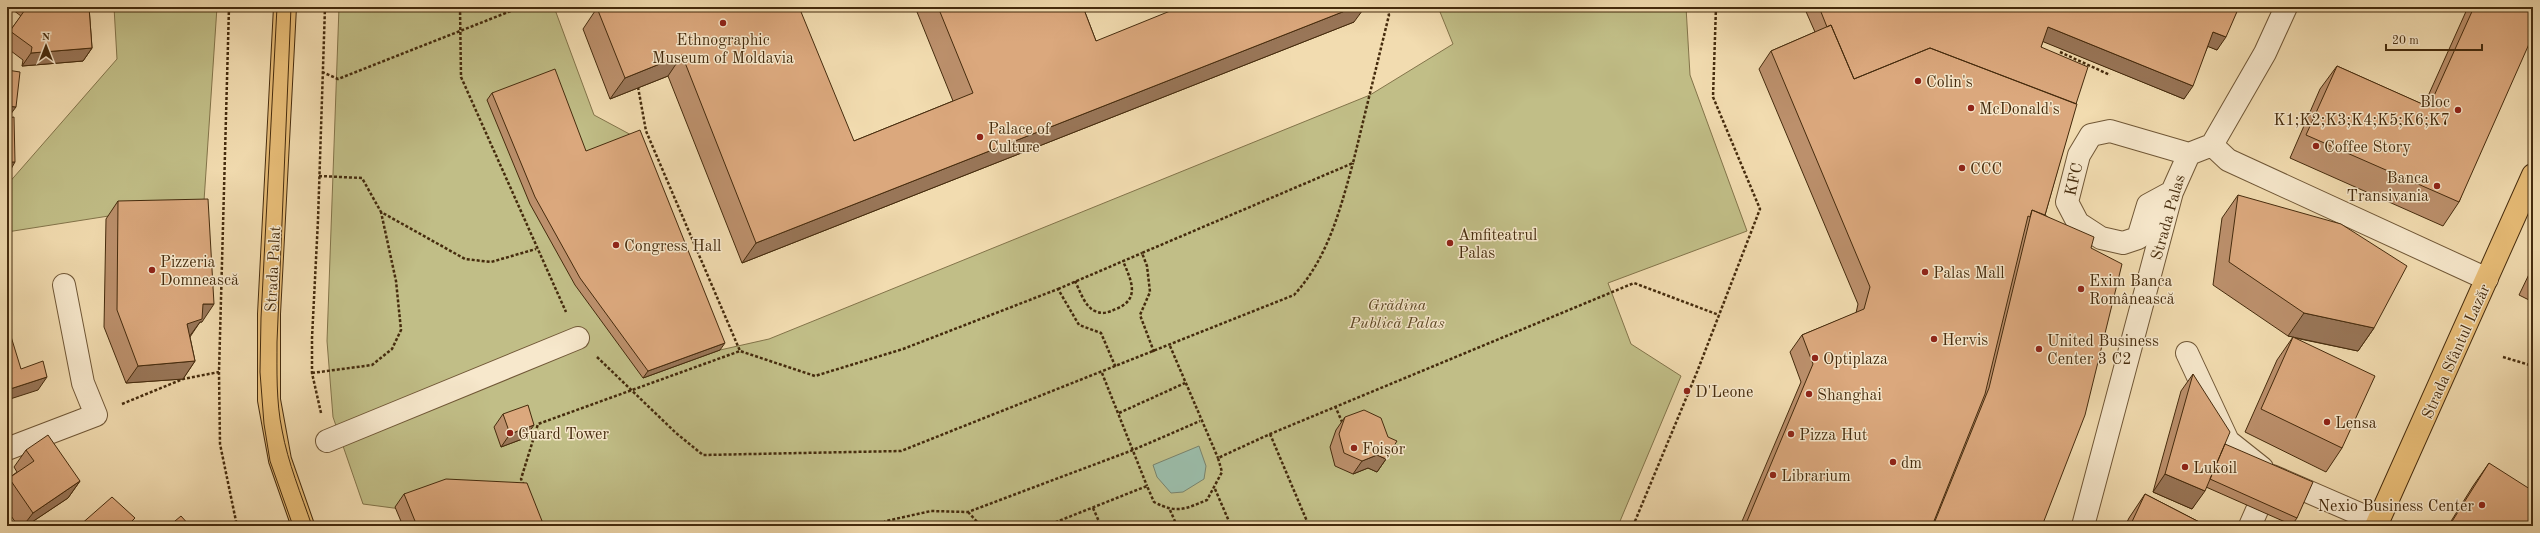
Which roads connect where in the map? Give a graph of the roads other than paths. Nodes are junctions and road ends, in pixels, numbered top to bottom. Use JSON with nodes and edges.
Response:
{"nodes":[{"id":1,"x":285,"y":7,"type":"edge"},
{"id":2,"x":2286,"y":7,"type":"edge"},
{"id":3,"x":2212,"y":145,"type":"junction"},
{"id":4,"x":2189,"y":154,"type":"junction"},
{"id":5,"x":2533,"y":175,"type":"edge"},
{"id":6,"x":2172,"y":192,"type":"junction"},
{"id":7,"x":2488,"y":279,"type":"junction"},
{"id":8,"x":64,"y":285,"type":"dead end"},
{"id":9,"x":578,"y":338,"type":"road end"},
{"id":10,"x":2187,"y":353,"type":"dead end"},
{"id":11,"x":328,"y":441,"type":"road end"},
{"id":12,"x":7,"y":449,"type":"edge"},
{"id":13,"x":2272,"y":476,"type":"junction"},
{"id":14,"x":2377,"y":524,"type":"edge"},
{"id":15,"x":303,"y":526,"type":"edge"},
{"id":16,"x":2083,"y":526,"type":"edge"},
{"id":17,"x":2250,"y":526,"type":"edge"}],
"edges":[{"from":1,"to":15,"type":"main road","name":"Strada Palat"},
{"from":2,"to":3,"type":"lane"},
{"from":3,"to":4,"type":"lane","name":"Strada Palas"},
{"from":3,"to":7,"type":"lane"},
{"from":4,"to":6,"type":"lane","name":"Strada Palas"},
{"from":4,"to":6,"type":"lane","name":"KFC"},
{"from":5,"to":7,"type":"main road","name":"Strada Sfântul Lazăr"},
{"from":6,"to":16,"type":"lane","name":"Strada Palas"},
{"from":7,"to":14,"type":"main road","name":"Strada Sfântul Lazăr"},
{"from":8,"to":12,"type":"lane"},
{"from":9,"to":11,"type":"lane"},
{"from":10,"to":13,"type":"lane"},
{"from":13,"to":14,"type":"lane"},
{"from":13,"to":17,"type":"lane"}]}
